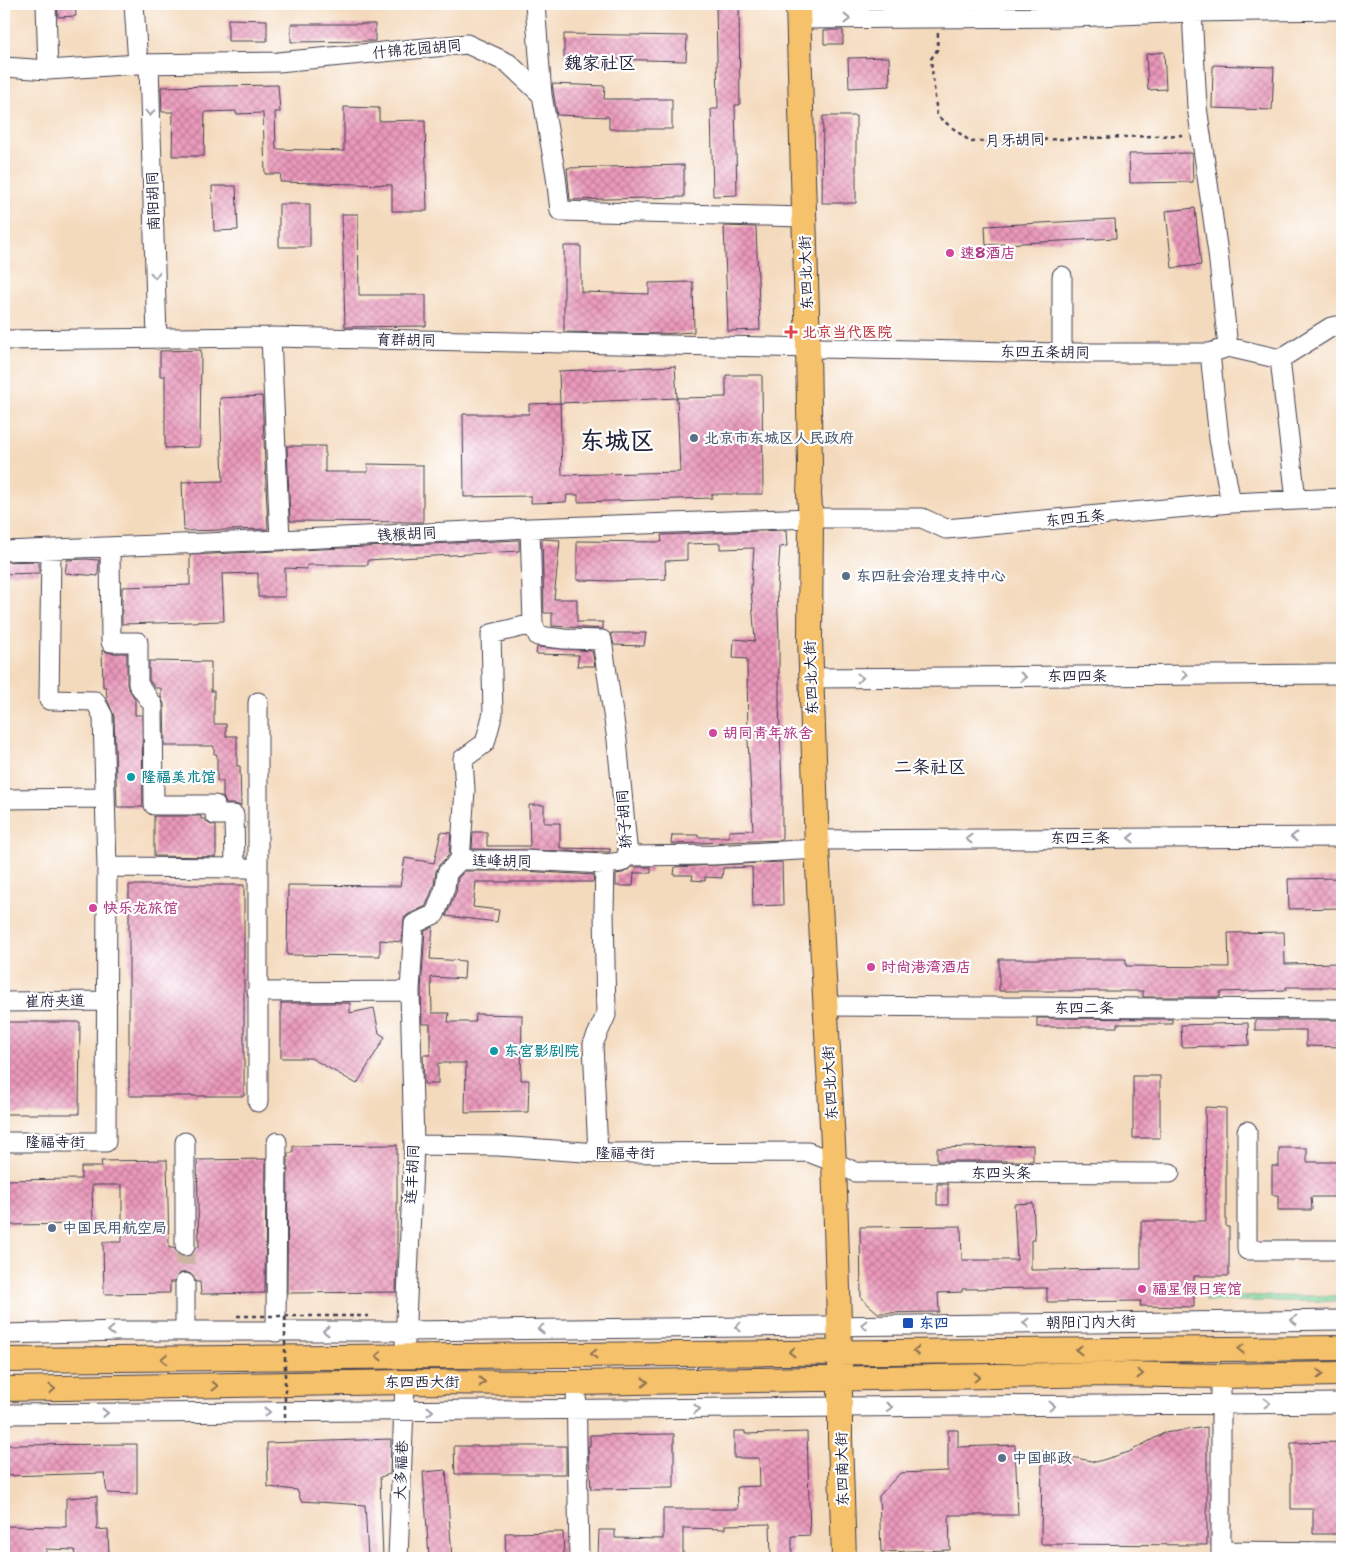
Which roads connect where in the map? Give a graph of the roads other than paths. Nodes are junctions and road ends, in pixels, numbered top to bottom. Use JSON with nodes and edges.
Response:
{"nodes":[{"id":1,"x":46,"y":4,"type":"edge"},
{"id":2,"x":134,"y":4,"type":"edge"},
{"id":3,"x":535,"y":4,"type":"edge"},
{"id":4,"x":1333,"y":8,"type":"edge"},
{"id":5,"x":798,"y":12,"type":"edge"},
{"id":6,"x":1192,"y":12,"type":"junction"},
{"id":7,"x":143,"y":64,"type":"junction"},
{"id":8,"x":4,"y":67,"type":"edge"},
{"id":9,"x":48,"y":70,"type":"junction"},
{"id":10,"x":542,"y":95,"type":"junction"},
{"id":11,"x":804,"y":217,"type":"junction"},
{"id":12,"x":1062,"y":276,"type":"dead end"},
{"id":13,"x":1342,"y":325,"type":"edge"},
{"id":14,"x":271,"y":337,"type":"junction"},
{"id":15,"x":157,"y":339,"type":"junction"},
{"id":16,"x":4,"y":340,"type":"edge"},
{"id":17,"x":808,"y":348,"type":"junction"},
{"id":18,"x":1228,"y":348,"type":"junction"},
{"id":19,"x":1062,"y":353,"type":"junction"},
{"id":20,"x":1210,"y":353,"type":"junction"},
{"id":21,"x":1280,"y":359,"type":"junction"},
{"id":22,"x":1342,"y":498,"type":"edge"},
{"id":23,"x":1296,"y":500,"type":"junction"},
{"id":24,"x":1231,"y":503,"type":"junction"},
{"id":25,"x":811,"y":518,"type":"junction"},
{"id":26,"x":530,"y":528,"type":"junction"},
{"id":27,"x":280,"y":540,"type":"junction"},
{"id":28,"x":110,"y":548,"type":"junction"},
{"id":29,"x":51,"y":551,"type":"junction"},
{"id":30,"x":4,"y":552,"type":"edge"},
{"id":31,"x":533,"y":624,"type":"junction"},
{"id":32,"x":1342,"y":674,"type":"edge"},
{"id":33,"x":811,"y":678,"type":"junction"},
{"id":34,"x":258,"y":702,"type":"dead end"},
{"id":35,"x":105,"y":798,"type":"junction"},
{"id":36,"x":4,"y":799,"type":"edge"},
{"id":37,"x":1342,"y":837,"type":"edge"},
{"id":38,"x":817,"y":844,"type":"junction"},
{"id":39,"x":628,"y":856,"type":"junction"},
{"id":40,"x":460,"y":860,"type":"junction"},
{"id":41,"x":605,"y":864,"type":"junction"},
{"id":42,"x":107,"y":867,"type":"junction"},
{"id":43,"x":235,"y":868,"type":"junction"},
{"id":44,"x":257,"y":868,"type":"junction"},
{"id":45,"x":410,"y":991,"type":"junction"},
{"id":46,"x":257,"y":992,"type":"junction"},
{"id":47,"x":107,"y":1001,"type":"junction"},
{"id":48,"x":4,"y":1002,"type":"edge"},
{"id":49,"x":826,"y":1006,"type":"junction"},
{"id":50,"x":1342,"y":1009,"type":"edge"},
{"id":51,"x":258,"y":1102,"type":"dead end"},
{"id":52,"x":1247,"y":1130,"type":"dead end"},
{"id":53,"x":4,"y":1142,"type":"edge"},
{"id":54,"x":184,"y":1142,"type":"dead end"},
{"id":55,"x":277,"y":1142,"type":"dead end"},
{"id":56,"x":414,"y":1145,"type":"junction"},
{"id":57,"x":598,"y":1153,"type":"junction"},
{"id":58,"x":834,"y":1162,"type":"junction"},
{"id":59,"x":1170,"y":1173,"type":"dead end"},
{"id":60,"x":185,"y":1246,"type":"tunnel mouth"},
{"id":61,"x":1342,"y":1250,"type":"edge"},
{"id":62,"x":185,"y":1283,"type":"tunnel mouth"},
{"id":63,"x":1342,"y":1320,"type":"edge"},
{"id":64,"x":280,"y":1324,"type":"junction"},
{"id":65,"x":840,"y":1325,"type":"junction"},
{"id":66,"x":404,"y":1331,"type":"junction"},
{"id":67,"x":185,"y":1332,"type":"junction"},
{"id":68,"x":4,"y":1334,"type":"edge"},
{"id":69,"x":1342,"y":1348,"type":"edge"},
{"id":70,"x":840,"y":1352,"type":"junction"},
{"id":71,"x":405,"y":1356,"type":"junction"},
{"id":72,"x":4,"y":1360,"type":"edge"},
{"id":73,"x":1342,"y":1374,"type":"edge"},
{"id":74,"x":1221,"y":1376,"type":"junction"},
{"id":75,"x":841,"y":1379,"type":"junction"},
{"id":76,"x":405,"y":1382,"type":"junction"},
{"id":77,"x":576,"y":1383,"type":"junction"},
{"id":78,"x":4,"y":1390,"type":"edge"},
{"id":79,"x":1342,"y":1403,"type":"edge"},
{"id":80,"x":1221,"y":1404,"type":"junction"},
{"id":81,"x":840,"y":1408,"type":"junction"},
{"id":82,"x":577,"y":1410,"type":"junction"},
{"id":83,"x":403,"y":1411,"type":"junction"},
{"id":84,"x":4,"y":1414,"type":"edge"},
{"id":85,"x":1342,"y":1552,"type":"edge"},
{"id":86,"x":1221,"y":1554,"type":"edge"},
{"id":87,"x":398,"y":1558,"type":"edge"},
{"id":88,"x":579,"y":1558,"type":"edge"},
{"id":89,"x":844,"y":1558,"type":"edge"}],
"edges":[{"from":1,"to":9,"type":"street"},
{"from":2,"to":7,"type":"street","name":"南阳胡同"},
{"from":3,"to":10,"type":"street"},
{"from":4,"to":6,"type":"street"},
{"from":5,"to":6,"type":"street","one_way":true},
{"from":5,"to":11,"type":"main road","name":"东四北大街"},
{"from":6,"to":18,"type":"street"},
{"from":7,"to":9,"type":"street","name":"什锦花园胡同"},
{"from":7,"to":10,"type":"street","name":"什锦花园胡同"},
{"from":7,"to":15,"type":"street","name":"南阳胡同","one_way":true},
{"from":8,"to":9,"type":"street","name":"什锦花园胡同"},
{"from":10,"to":11,"type":"street"},
{"from":11,"to":17,"type":"main road","name":"东四北大街"},
{"from":12,"to":19,"type":"street"},
{"from":13,"to":21,"type":"street"},
{"from":14,"to":15,"type":"street","name":"育群胡同"},
{"from":14,"to":17,"type":"street","name":"育群胡同"},
{"from":14,"to":27,"type":"street"},
{"from":15,"to":16,"type":"street","name":"育群胡同"},
{"from":17,"to":19,"type":"street","name":"东四五条胡同"},
{"from":17,"to":25,"type":"main road","name":"东四北大街"},
{"from":18,"to":20,"type":"street","name":"东四五条胡同"},
{"from":18,"to":21,"type":"street","name":"东四五条胡同"},
{"from":19,"to":20,"type":"street","name":"东四五条胡同"},
{"from":20,"to":24,"type":"street"},
{"from":21,"to":23,"type":"street"},
{"from":22,"to":23,"type":"street","name":"东四五条"},
{"from":23,"to":24,"type":"street","name":"东四五条"},
{"from":24,"to":25,"type":"street","name":"东四五条"},
{"from":25,"to":26,"type":"street","name":"钱粮胡同"},
{"from":25,"to":33,"type":"main road","name":"东四北大街"},
{"from":26,"to":27,"type":"street","name":"钱粮胡同"},
{"from":26,"to":31,"type":"street"},
{"from":27,"to":28,"type":"street","name":"钱粮胡同"},
{"from":28,"to":29,"type":"street","name":"钱粮胡同"},
{"from":28,"to":43,"type":"street"},
{"from":29,"to":30,"type":"street","name":"钱粮胡同"},
{"from":29,"to":35,"type":"street"},
{"from":31,"to":39,"type":"street","name":"轿子胡同"},
{"from":31,"to":40,"type":"street"},
{"from":33,"to":32,"type":"street","name":"东四四条","one_way":true},
{"from":33,"to":38,"type":"main road","name":"东四北大街"},
{"from":34,"to":44,"type":"street"},
{"from":35,"to":36,"type":"street"},
{"from":35,"to":42,"type":"street"},
{"from":37,"to":38,"type":"street","name":"东四三条","one_way":true},
{"from":38,"to":39,"type":"street","name":"东四三条"},
{"from":38,"to":49,"type":"main road","name":"东四北大街"},
{"from":39,"to":41,"type":"street","name":"轿子胡同"},
{"from":40,"to":41,"type":"street","name":"连峰胡同"},
{"from":40,"to":45,"type":"street","name":"连峰胡同"},
{"from":41,"to":57,"type":"street","name":"轿子胡同"},
{"from":42,"to":43,"type":"street"},
{"from":42,"to":47,"type":"street"},
{"from":43,"to":44,"type":"street"},
{"from":44,"to":46,"type":"street"},
{"from":45,"to":46,"type":"street"},
{"from":45,"to":56,"type":"street","name":"连丰胡同"},
{"from":46,"to":51,"type":"street"},
{"from":47,"to":48,"type":"street","name":"崔府夹道"},
{"from":47,"to":53,"type":"street","name":"隆福寺街"},
{"from":49,"to":50,"type":"street","name":"东四二条"},
{"from":49,"to":58,"type":"main road","name":"东四北大街"},
{"from":52,"to":61,"type":"street"},
{"from":54,"to":60,"type":"street"},
{"from":55,"to":64,"type":"street"},
{"from":56,"to":57,"type":"street","name":"隆福寺街"},
{"from":56,"to":66,"type":"street","name":"连丰胡同"},
{"from":57,"to":58,"type":"street","name":"隆福寺街"},
{"from":58,"to":59,"type":"street","name":"东四头条"},
{"from":58,"to":65,"type":"main road","name":"东四北大街"},
{"from":62,"to":67,"type":"street"},
{"from":63,"to":65,"type":"street","name":"朝阳门内大街","one_way":true},
{"from":66,"to":64,"type":"street","one_way":true},
{"from":64,"to":67,"type":"street"},
{"from":65,"to":66,"type":"street","one_way":true},
{"from":65,"to":70,"type":"main road","name":"东四北大街"},
{"from":66,"to":71,"type":"street","name":"连丰胡同"},
{"from":67,"to":68,"type":"street","one_way":true},
{"from":69,"to":70,"type":"main road","name":"朝阳门内大街","one_way":true},
{"from":70,"to":71,"type":"main road","name":"东四西大街","one_way":true},
{"from":70,"to":75,"type":"main road","name":"东四北大街"},
{"from":71,"to":72,"type":"main road","name":"东四西大街","one_way":true},
{"from":74,"to":73,"type":"main road","one_way":true},
{"from":75,"to":74,"type":"main road","one_way":true},
{"from":74,"to":80,"type":"street"},
{"from":77,"to":75,"type":"main road","name":"东四西大街","one_way":true},
{"from":75,"to":81,"type":"main road","name":"东四南大街"},
{"from":76,"to":77,"type":"main road","name":"东四西大街","one_way":true},
{"from":78,"to":76,"type":"main road","name":"东四西大街","one_way":true},
{"from":76,"to":83,"type":"street","name":"大多福巷"},
{"from":77,"to":82,"type":"street"},
{"from":80,"to":79,"type":"street","one_way":true},
{"from":81,"to":80,"type":"street","one_way":true},
{"from":80,"to":86,"type":"street"},
{"from":82,"to":81,"type":"street","name":"东四西大街","one_way":true},
{"from":81,"to":89,"type":"main road","name":"东四南大街"},
{"from":83,"to":82,"type":"street","name":"东四西大街","one_way":true},
{"from":82,"to":88,"type":"street"},
{"from":84,"to":83,"type":"street","name":"东四西大街","one_way":true},
{"from":83,"to":87,"type":"street","name":"大多福巷"},
{"from":85,"to":86,"type":"street"}]}
